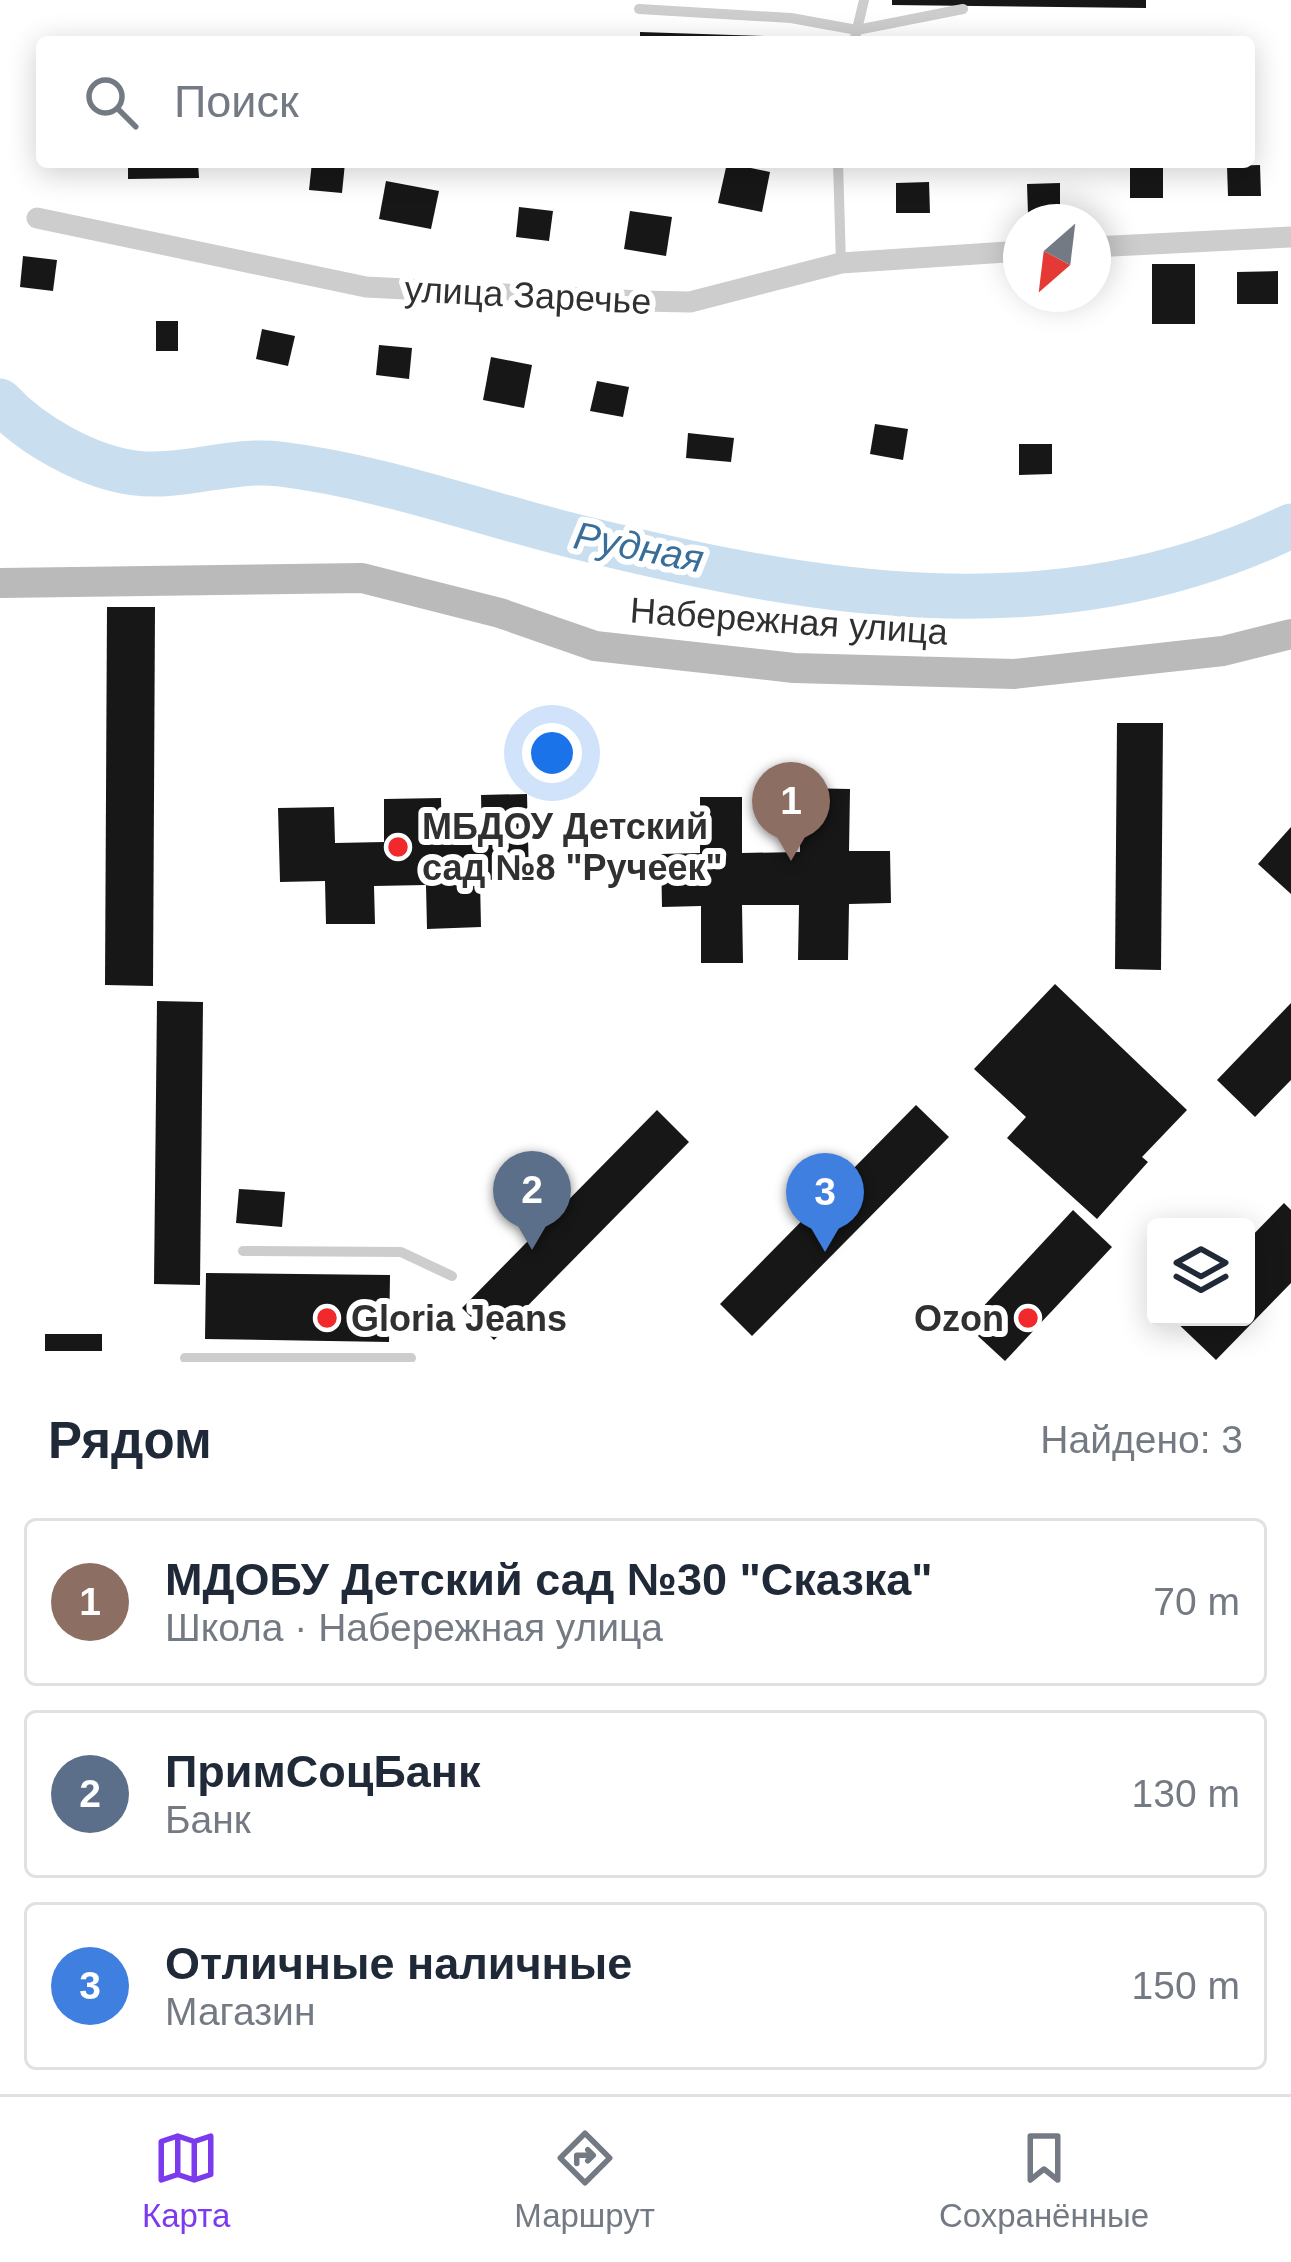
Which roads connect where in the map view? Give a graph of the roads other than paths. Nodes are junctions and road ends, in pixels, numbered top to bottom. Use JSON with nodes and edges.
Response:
{"nodes":[{"id":1,"x":864,"y":0,"type":"edge"},
{"id":2,"x":639,"y":10,"type":"dead end"},
{"id":3,"x":963,"y":10,"type":"dead end"},
{"id":4,"x":856,"y":36,"type":"edge"},
{"id":5,"x":838,"y":168,"type":"edge"},
{"id":6,"x":37,"y":218,"type":"dead end"},
{"id":7,"x":1291,"y":237,"type":"edge"},
{"id":8,"x":1111,"y":246,"type":"edge"},
{"id":9,"x":1003,"y":252,"type":"edge"},
{"id":10,"x":841,"y":263,"type":"junction"},
{"id":11,"x":0,"y":584,"type":"edge"},
{"id":12,"x":1291,"y":634,"type":"edge"},
{"id":13,"x":243,"y":1251,"type":"dead end"},
{"id":14,"x":452,"y":1276,"type":"dead end"},
{"id":15,"x":185,"y":1358,"type":"dead end"},
{"id":16,"x":411,"y":1358,"type":"dead end"}],
"edges":[{"from":1,"to":4,"type":"lane"},
{"from":2,"to":4,"type":"lane"},
{"from":3,"to":4,"type":"lane"},
{"from":5,"to":10,"type":"lane"},
{"from":6,"to":10,"type":"street","name":"улица Заречье"},
{"from":7,"to":8,"type":"street"},
{"from":9,"to":10,"type":"street","name":"улица Заречье"},
{"from":11,"to":12,"type":"main road","name":"Набережная улица"},
{"from":13,"to":14,"type":"lane"},
{"from":15,"to":16,"type":"lane"}]}
